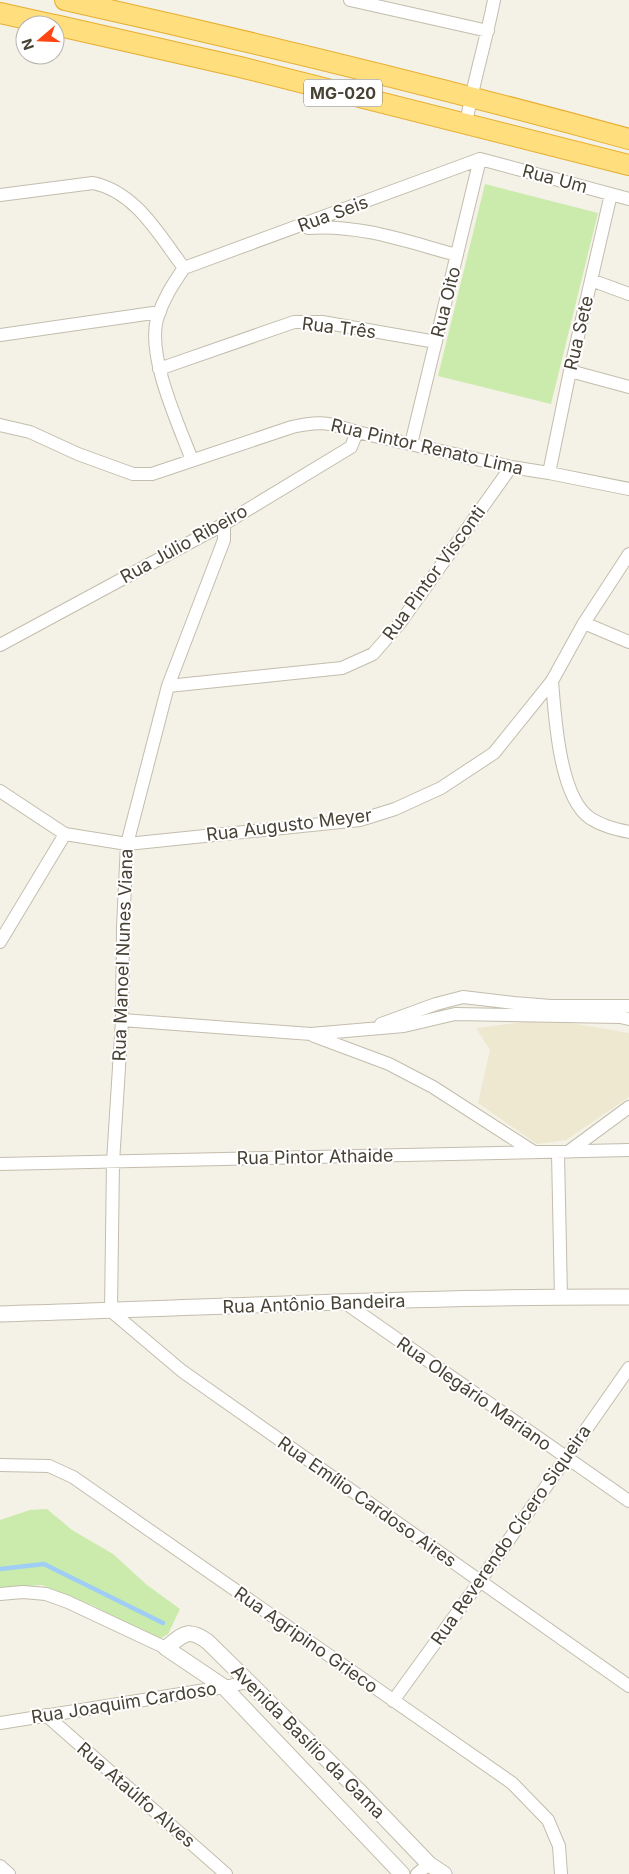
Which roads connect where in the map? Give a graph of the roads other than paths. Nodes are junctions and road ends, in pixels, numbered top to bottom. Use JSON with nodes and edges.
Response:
{"nodes":[{"id":1,"x":65,"y":0,"type":"edge"},
{"id":2,"x":350,"y":0,"type":"edge"},
{"id":3,"x":494,"y":0,"type":"edge"},
{"id":4,"x":0,"y":13,"type":"edge"},
{"id":5,"x":15,"y":16,"type":"edge"},
{"id":6,"x":65,"y":27,"type":"edge"},
{"id":7,"x":488,"y":31,"type":"junction"},
{"id":8,"x":470,"y":97,"type":"junction"},
{"id":9,"x":466,"y":124,"type":"junction"},
{"id":10,"x":629,"y":139,"type":"edge"},
{"id":11,"x":480,"y":159,"type":"junction"},
{"id":12,"x":629,"y":166,"type":"edge"},
{"id":13,"x":611,"y":194,"type":"junction"},
{"id":14,"x":0,"y":195,"type":"edge"},
{"id":15,"x":629,"y":199,"type":"edge"},
{"id":16,"x":294,"y":229,"type":"junction"},
{"id":17,"x":457,"y":255,"type":"junction"},
{"id":18,"x":184,"y":268,"type":"junction"},
{"id":19,"x":591,"y":280,"type":"junction"},
{"id":20,"x":629,"y":294,"type":"edge"},
{"id":21,"x":160,"y":312,"type":"junction"},
{"id":22,"x":0,"y":335,"type":"edge"},
{"id":23,"x":436,"y":342,"type":"junction"},
{"id":24,"x":159,"y":369,"type":"junction"},
{"id":25,"x":570,"y":371,"type":"junction"},
{"id":26,"x":629,"y":387,"type":"edge"},
{"id":27,"x":0,"y":424,"type":"edge"},
{"id":28,"x":357,"y":432,"type":"junction"},
{"id":29,"x":411,"y":444,"type":"junction"},
{"id":30,"x":192,"y":460,"type":"junction"},
{"id":31,"x":511,"y":468,"type":"junction"},
{"id":32,"x":549,"y":473,"type":"junction"},
{"id":33,"x":629,"y":489,"type":"edge"},
{"id":34,"x":224,"y":524,"type":"junction"},
{"id":35,"x":629,"y":554,"type":"edge"},
{"id":36,"x":584,"y":623,"type":"junction"},
{"id":37,"x":629,"y":642,"type":"edge"},
{"id":38,"x":0,"y":645,"type":"edge"},
{"id":39,"x":552,"y":681,"type":"junction"},
{"id":40,"x":168,"y":686,"type":"junction"},
{"id":41,"x":0,"y":791,"type":"edge"},
{"id":42,"x":629,"y":832,"type":"edge"},
{"id":43,"x":65,"y":834,"type":"junction"},
{"id":44,"x":127,"y":844,"type":"junction"},
{"id":45,"x":0,"y":942,"type":"edge"},
{"id":46,"x":629,"y":1006,"type":"edge"},
{"id":47,"x":629,"y":1019,"type":"edge"},
{"id":48,"x":122,"y":1020,"type":"junction"},
{"id":49,"x":372,"y":1028,"type":"junction"},
{"id":50,"x":311,"y":1034,"type":"junction"},
{"id":51,"x":629,"y":1107,"type":"edge"},
{"id":52,"x":629,"y":1150,"type":"edge"},
{"id":53,"x":534,"y":1152,"type":"junction"},
{"id":54,"x":563,"y":1152,"type":"junction"},
{"id":55,"x":113,"y":1162,"type":"junction"},
{"id":56,"x":0,"y":1164,"type":"edge"},
{"id":57,"x":561,"y":1297,"type":"junction"},
{"id":58,"x":629,"y":1297,"type":"edge"},
{"id":59,"x":344,"y":1302,"type":"junction"},
{"id":60,"x":111,"y":1311,"type":"junction"},
{"id":61,"x":0,"y":1314,"type":"edge"},
{"id":62,"x":629,"y":1368,"type":"edge"},
{"id":63,"x":566,"y":1458,"type":"junction"},
{"id":64,"x":0,"y":1465,"type":"edge"},
{"id":65,"x":629,"y":1502,"type":"edge"},
{"id":66,"x":480,"y":1581,"type":"junction"},
{"id":67,"x":0,"y":1594,"type":"edge"},
{"id":68,"x":166,"y":1648,"type":"junction"},
{"id":69,"x":248,"y":1682,"type":"junction"},
{"id":70,"x":629,"y":1686,"type":"edge"},
{"id":71,"x":224,"y":1687,"type":"junction"},
{"id":72,"x":393,"y":1701,"type":"junction"},
{"id":73,"x":46,"y":1715,"type":"junction"},
{"id":74,"x":0,"y":1723,"type":"edge"},
{"id":75,"x":429,"y":1864,"type":"junction"},
{"id":76,"x":0,"y":1866,"type":"edge"},
{"id":77,"x":9,"y":1874,"type":"edge"},
{"id":78,"x":226,"y":1874,"type":"edge"},
{"id":79,"x":402,"y":1874,"type":"edge"},
{"id":80,"x":417,"y":1874,"type":"edge"},
{"id":81,"x":444,"y":1874,"type":"edge"},
{"id":82,"x":561,"y":1874,"type":"edge"}],
"edges":[{"from":1,"to":8,"type":"highway","number":"MG-020"},
{"from":2,"to":7,"type":"street"},
{"from":3,"to":7,"type":"street"},
{"from":4,"to":5,"type":"highway","number":"MG-020"},
{"from":6,"to":9,"type":"highway","number":"MG-020"},
{"from":7,"to":8,"type":"street"},
{"from":8,"to":9,"type":"street"},
{"from":8,"to":10,"type":"highway","number":"MG-020"},
{"from":9,"to":12,"type":"highway","number":"MG-020"},
{"from":11,"to":13,"type":"street","name":"Rua Um"},
{"from":11,"to":16,"type":"street","name":"Rua Seis"},
{"from":11,"to":17,"type":"street","name":"Rua Oito"},
{"from":13,"to":15,"type":"street","name":"Rua Um"},
{"from":13,"to":19,"type":"street","name":"Rua Sete"},
{"from":14,"to":18,"type":"street"},
{"from":16,"to":17,"type":"street"},
{"from":16,"to":18,"type":"street","name":"Rua Seis"},
{"from":17,"to":23,"type":"street","name":"Rua Oito"},
{"from":18,"to":21,"type":"street"},
{"from":19,"to":20,"type":"street"},
{"from":19,"to":25,"type":"street","name":"Rua Sete"},
{"from":21,"to":22,"type":"street"},
{"from":21,"to":24,"type":"street"},
{"from":23,"to":24,"type":"street","name":"Rua Três"},
{"from":23,"to":29,"type":"street","name":"Rua Oito"},
{"from":24,"to":30,"type":"street"},
{"from":25,"to":26,"type":"street"},
{"from":25,"to":32,"type":"street","name":"Rua Sete"},
{"from":27,"to":30,"type":"street","name":"Rua Pintor Renato Lima"},
{"from":28,"to":29,"type":"street","name":"Rua Pintor Renato Lima"},
{"from":28,"to":30,"type":"street","name":"Rua Pintor Renato Lima"},
{"from":28,"to":34,"type":"street","name":"Rua Júlio Ribeiro"},
{"from":29,"to":31,"type":"street","name":"Rua Pintor Renato Lima"},
{"from":31,"to":32,"type":"street","name":"Rua Pintor Renato Lima"},
{"from":31,"to":40,"type":"street","name":"Rua Pintor Visconti"},
{"from":32,"to":33,"type":"street","name":"Rua Pintor Renato Lima"},
{"from":34,"to":38,"type":"street","name":"Rua Júlio Ribeiro"},
{"from":34,"to":40,"type":"street","name":"Rua Manoel Nunes Viana"},
{"from":35,"to":36,"type":"street","name":"Rua Augusto Meyer"},
{"from":36,"to":37,"type":"street"},
{"from":36,"to":39,"type":"street","name":"Rua Augusto Meyer"},
{"from":39,"to":42,"type":"street"},
{"from":39,"to":44,"type":"street","name":"Rua Augusto Meyer"},
{"from":40,"to":44,"type":"street","name":"Rua Manoel Nunes Viana"},
{"from":41,"to":43,"type":"street"},
{"from":43,"to":44,"type":"street","name":"Rua Augusto Meyer"},
{"from":43,"to":45,"type":"street"},
{"from":44,"to":48,"type":"street","name":"Rua Manoel Nunes Viana"},
{"from":46,"to":49,"type":"street"},
{"from":47,"to":49,"type":"street"},
{"from":48,"to":50,"type":"street"},
{"from":48,"to":55,"type":"street","name":"Rua Manoel Nunes Viana"},
{"from":49,"to":50,"type":"street"},
{"from":50,"to":53,"type":"street"},
{"from":51,"to":54,"type":"street"},
{"from":52,"to":54,"type":"street","name":"Rua Pintor Athaide"},
{"from":53,"to":54,"type":"street","name":"Rua Pintor Athaide"},
{"from":53,"to":55,"type":"street","name":"Rua Pintor Athaide"},
{"from":54,"to":57,"type":"street"},
{"from":55,"to":56,"type":"street","name":"Rua Pintor Athaide"},
{"from":55,"to":60,"type":"street","name":"Rua Manoel Nunes Viana"},
{"from":57,"to":58,"type":"street","name":"Rua Antônio Bandeira"},
{"from":57,"to":59,"type":"street","name":"Rua Antônio Bandeira"},
{"from":59,"to":60,"type":"street","name":"Rua Antônio Bandeira"},
{"from":59,"to":63,"type":"street","name":"Rua Olegário Mariano"},
{"from":60,"to":61,"type":"street","name":"Rua Antônio Bandeira"},
{"from":60,"to":66,"type":"street","name":"Rua Emílio Cardoso Aires"},
{"from":62,"to":63,"type":"street","name":"Rua Reverendo Cícero Siqueira"},
{"from":63,"to":65,"type":"street","name":"Rua Olegário Mariano"},
{"from":63,"to":66,"type":"street","name":"Rua Reverendo Cícero Siqueira"},
{"from":64,"to":72,"type":"street","name":"Rua Agripino Grieco"},
{"from":66,"to":70,"type":"street","name":"Rua Emílio Cardoso Aires"},
{"from":66,"to":72,"type":"street","name":"Rua Reverendo Cícero Siqueira"},
{"from":67,"to":68,"type":"street","name":"Avenida Basílio da Gama"},
{"from":68,"to":69,"type":"street","name":"Avenida Basílio da Gama"},
{"from":68,"to":71,"type":"street","name":"Avenida Basílio da Gama"},
{"from":69,"to":71,"type":"street","name":"Rua Joaquim Cardoso"},
{"from":69,"to":75,"type":"street","name":"Avenida Basílio da Gama"},
{"from":71,"to":73,"type":"street","name":"Rua Joaquim Cardoso"},
{"from":71,"to":79,"type":"street","name":"Avenida Basílio da Gama"},
{"from":72,"to":82,"type":"street","name":"Rua Agripino Grieco"},
{"from":73,"to":74,"type":"street","name":"Rua Joaquim Cardoso"},
{"from":73,"to":78,"type":"street","name":"Rua Ataúlfo Alves"},
{"from":75,"to":80,"type":"street"},
{"from":75,"to":81,"type":"street","name":"Avenida Basílio da Gama"},
{"from":76,"to":77,"type":"street"}]}
